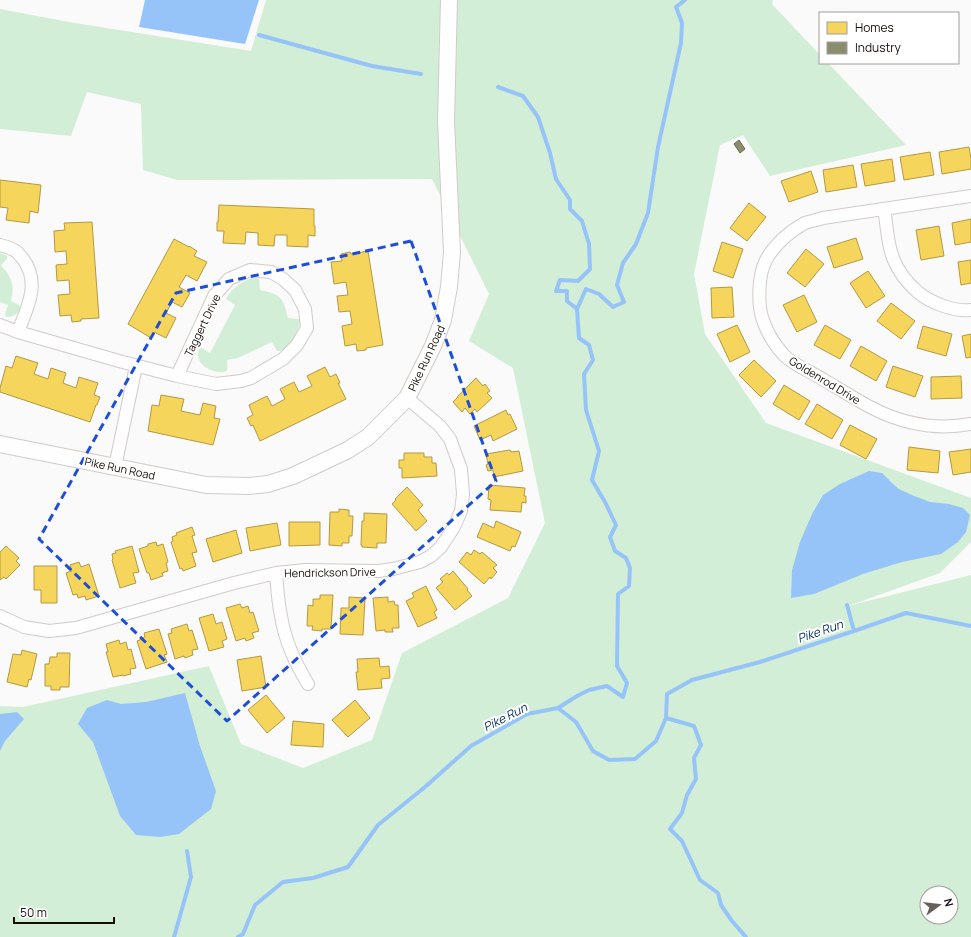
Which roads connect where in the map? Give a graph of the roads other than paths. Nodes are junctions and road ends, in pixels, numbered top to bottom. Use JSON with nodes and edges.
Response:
{"nodes":[{"id":1,"x":449,"y":0,"type":"edge"},
{"id":2,"x":971,"y":196,"type":"edge"},
{"id":3,"x":884,"y":209,"type":"junction"},
{"id":4,"x":0,"y":245,"type":"edge"},
{"id":5,"x":971,"y":310,"type":"edge"},
{"id":6,"x":0,"y":325,"type":"edge"},
{"id":7,"x":18,"y":332,"type":"junction"},
{"id":8,"x":136,"y":366,"type":"junction"},
{"id":9,"x":177,"y":376,"type":"junction"},
{"id":10,"x":407,"y":398,"type":"junction"},
{"id":11,"x":971,"y":424,"type":"edge"},
{"id":12,"x":0,"y":444,"type":"edge"},
{"id":13,"x":115,"y":467,"type":"junction"},
{"id":14,"x":276,"y":573,"type":"junction"},
{"id":15,"x":0,"y":616,"type":"edge"},
{"id":16,"x":308,"y":684,"type":"dead end"}],
"edges":[{"from":1,"to":10,"type":"street","name":"Pike Run Road"},
{"from":2,"to":3,"type":"street","name":"Goldenrod Drive"},
{"from":3,"to":5,"type":"street"},
{"from":3,"to":11,"type":"street","name":"Goldenrod Drive"},
{"from":4,"to":7,"type":"street"},
{"from":6,"to":7,"type":"street","name":"Taggert Drive"},
{"from":7,"to":8,"type":"street","name":"Taggert Drive"},
{"from":8,"to":9,"type":"street","name":"Taggert Drive"},
{"from":8,"to":13,"type":"street"},
{"from":9,"to":9,"type":"street","name":"Taggert Drive"},
{"from":10,"to":13,"type":"street","name":"Pike Run Road"},
{"from":10,"to":14,"type":"street","name":"Hendrickson Drive"},
{"from":12,"to":13,"type":"street","name":"Pike Run Road"},
{"from":14,"to":15,"type":"street","name":"Hendrickson Drive"},
{"from":14,"to":16,"type":"street"}]}
